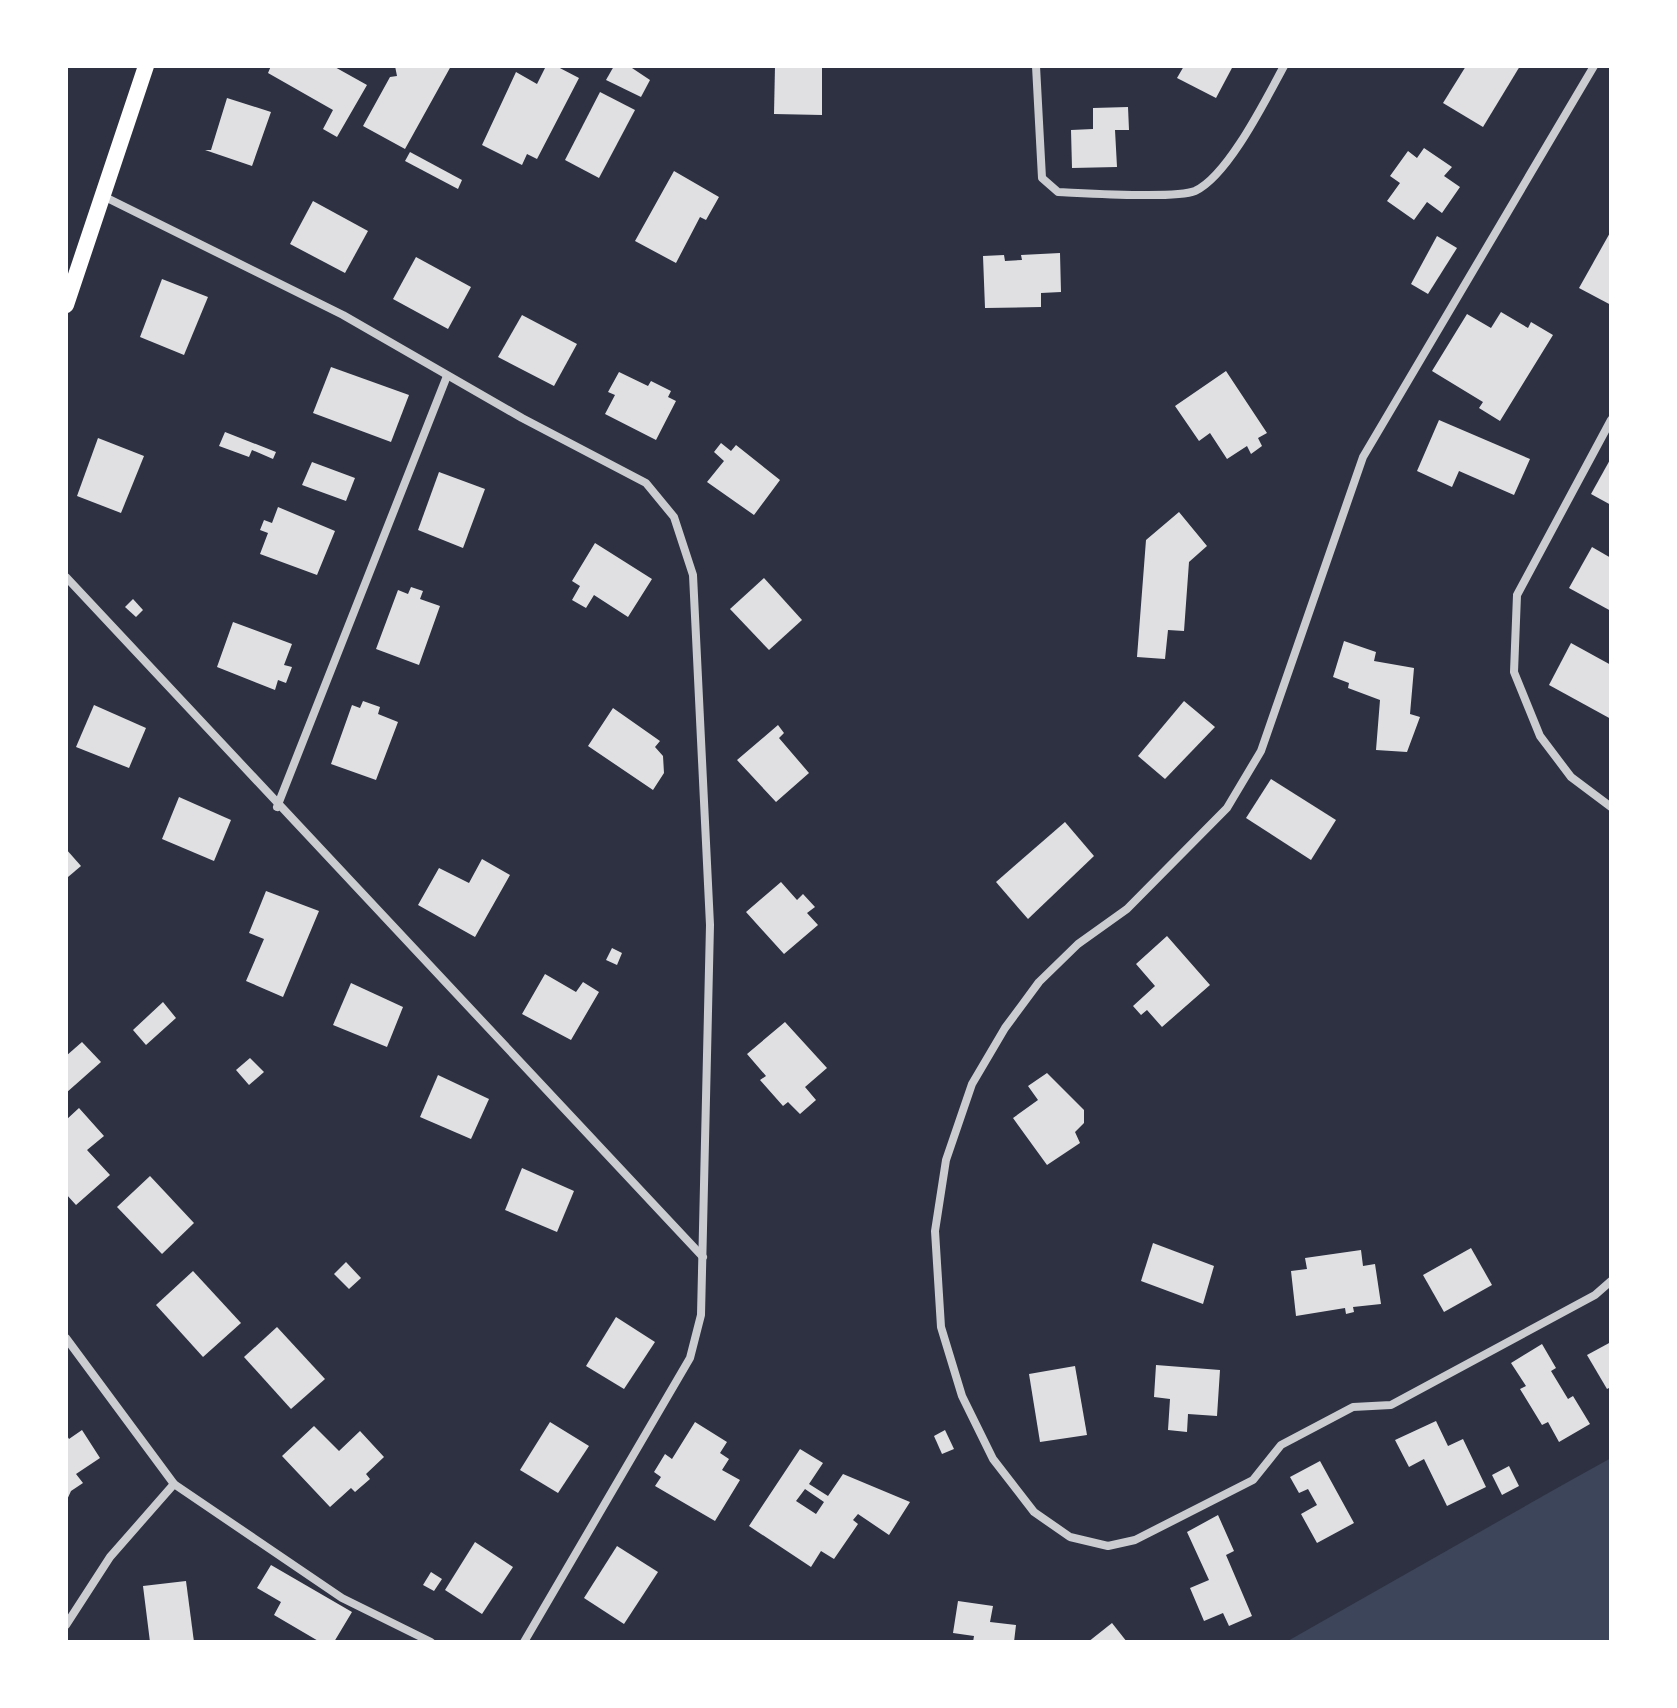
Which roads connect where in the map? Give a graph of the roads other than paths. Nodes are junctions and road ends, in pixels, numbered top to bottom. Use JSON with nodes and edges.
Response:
{"nodes":[{"id":1,"x":146,"y":66,"type":"edge"},
{"id":2,"x":1036,"y":66,"type":"edge"},
{"id":3,"x":1284,"y":66,"type":"edge"},
{"id":4,"x":1594,"y":66,"type":"edge"},
{"id":5,"x":103,"y":196,"type":"junction"},
{"id":6,"x":68,"y":295,"type":"edge"},
{"id":7,"x":447,"y":376,"type":"junction"},
{"id":8,"x":1611,"y":420,"type":"edge"},
{"id":9,"x":66,"y":577,"type":"edge"},
{"id":10,"x":277,"y":807,"type":"junction"},
{"id":11,"x":1611,"y":807,"type":"edge"},
{"id":12,"x":703,"y":1257,"type":"junction"},
{"id":13,"x":1611,"y":1281,"type":"edge"},
{"id":14,"x":66,"y":1338,"type":"edge"},
{"id":15,"x":174,"y":1484,"type":"junction"},
{"id":16,"x":66,"y":1625,"type":"edge"},
{"id":17,"x":431,"y":1642,"type":"edge"},
{"id":18,"x":524,"y":1642,"type":"edge"}],
"edges":[{"from":1,"to":5,"type":"main road"},
{"from":2,"to":3,"type":"street"},
{"from":4,"to":13,"type":"street"},
{"from":5,"to":6,"type":"main road"},
{"from":5,"to":7,"type":"street"},
{"from":7,"to":10,"type":"street"},
{"from":7,"to":12,"type":"street"},
{"from":8,"to":11,"type":"street"},
{"from":9,"to":10,"type":"street"},
{"from":10,"to":12,"type":"street"},
{"from":12,"to":18,"type":"street"},
{"from":14,"to":15,"type":"street"},
{"from":15,"to":16,"type":"street"},
{"from":15,"to":17,"type":"street"}]}
